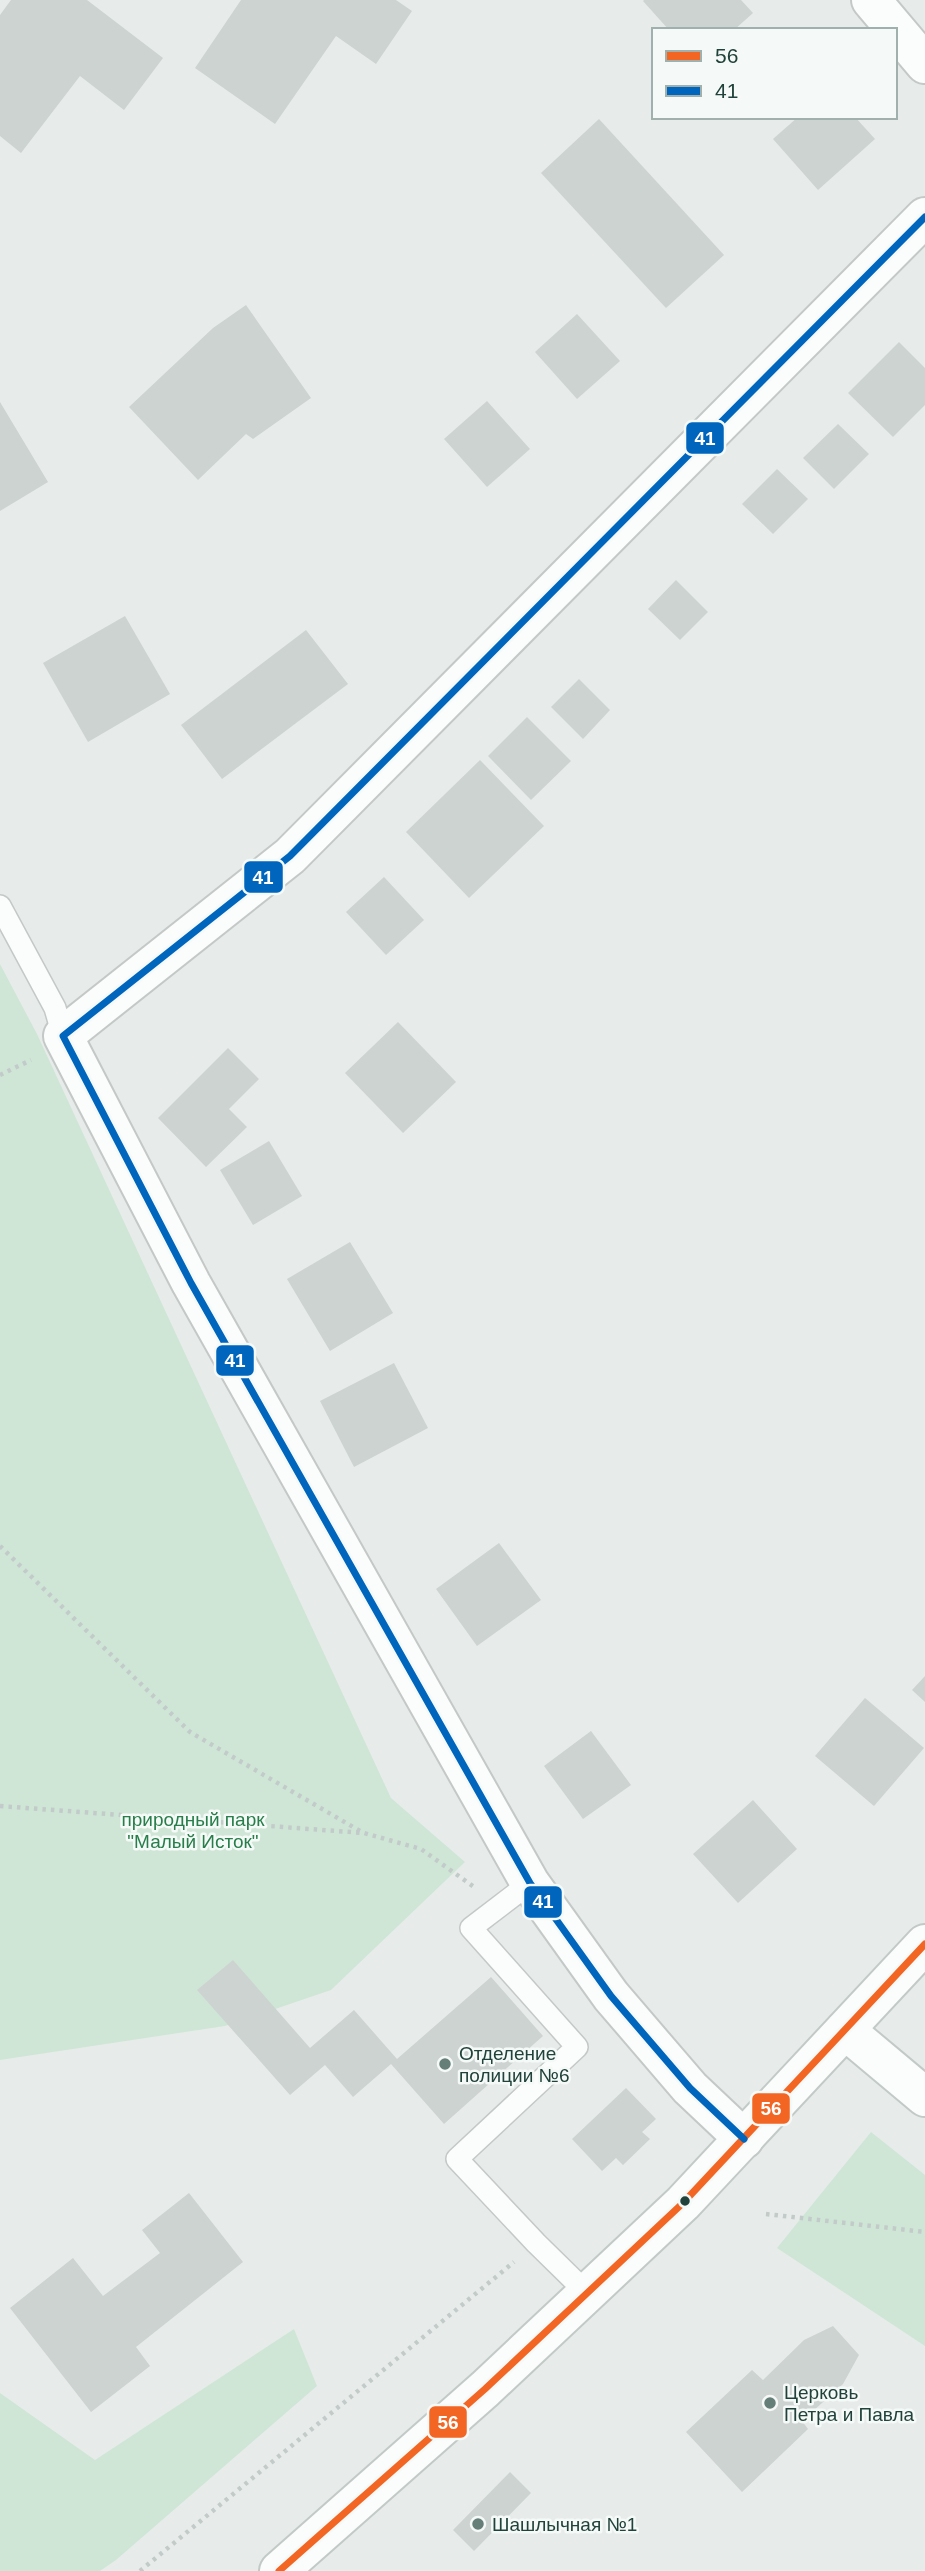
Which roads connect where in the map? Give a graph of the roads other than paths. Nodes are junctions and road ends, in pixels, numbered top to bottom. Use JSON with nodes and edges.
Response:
{"nodes":[{"id":1,"x":871,"y":0,"type":"edge"},
{"id":2,"x":895,"y":28,"type":"edge"},
{"id":3,"x":897,"y":31,"type":"edge"},
{"id":4,"x":925,"y":64,"type":"edge"},
{"id":5,"x":925,"y":217,"type":"edge"},
{"id":6,"x":0,"y":906,"type":"edge"},
{"id":7,"x":63,"y":1036,"type":"junction"},
{"id":8,"x":530,"y":1883,"type":"junction"},
{"id":9,"x":925,"y":1944,"type":"edge"},
{"id":10,"x":845,"y":2030,"type":"junction"},
{"id":11,"x":925,"y":2097,"type":"edge"},
{"id":12,"x":744,"y":2139,"type":"junction"},
{"id":13,"x":588,"y":2294,"type":"junction"},
{"id":14,"x":279,"y":2571,"type":"edge"}],
"edges":[{"from":1,"to":2,"type":"street"},
{"from":3,"to":4,"type":"street"},
{"from":5,"to":7,"type":"street"},
{"from":6,"to":7,"type":"lane"},
{"from":7,"to":8,"type":"street"},
{"from":8,"to":12,"type":"street"},
{"from":8,"to":13,"type":"lane"},
{"from":9,"to":10,"type":"street"},
{"from":10,"to":11,"type":"street"},
{"from":10,"to":12,"type":"street"},
{"from":12,"to":13,"type":"street"},
{"from":13,"to":14,"type":"street"}]}
